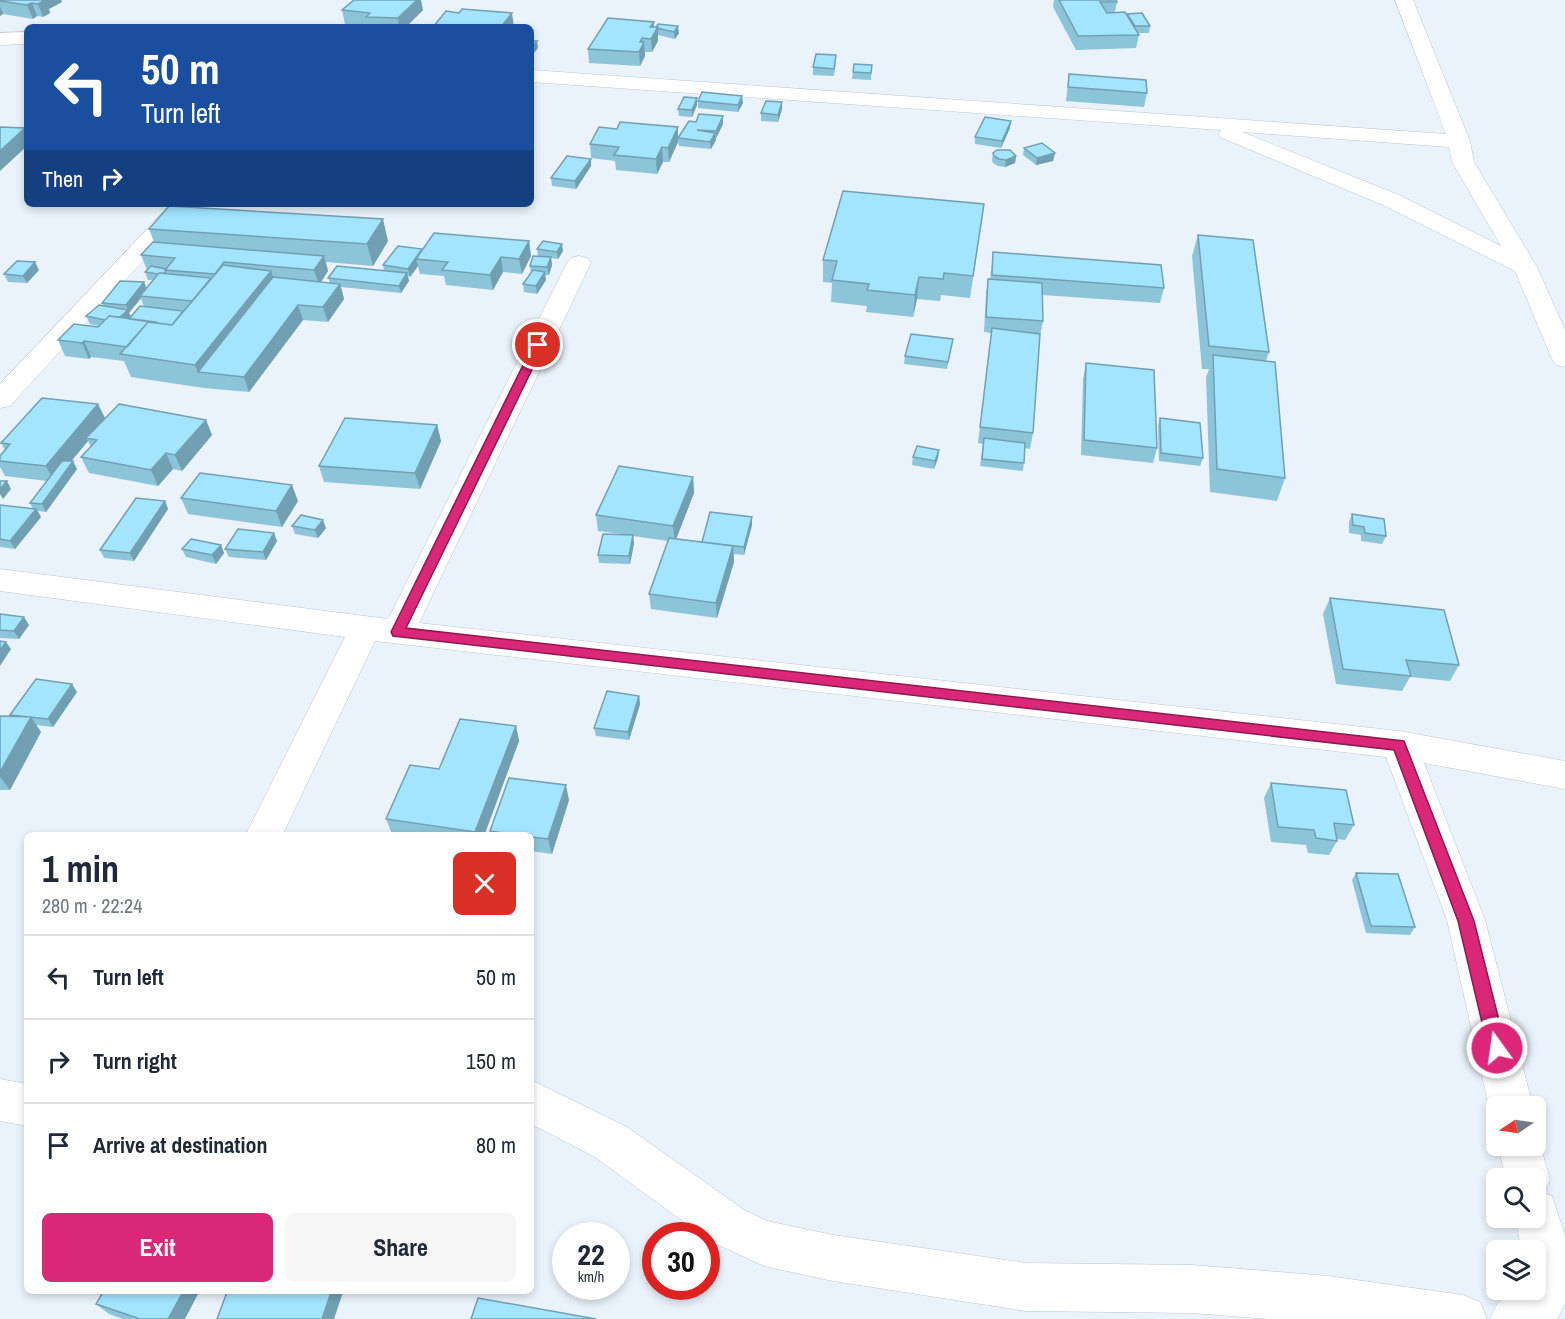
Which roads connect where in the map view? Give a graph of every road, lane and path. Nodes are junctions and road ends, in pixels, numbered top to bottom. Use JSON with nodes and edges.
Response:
{"nodes":[{"id":1,"x":1404,"y":0,"type":"edge"},
{"id":2,"x":24,"y":38,"type":"edge"},
{"id":3,"x":0,"y":39,"type":"edge"},
{"id":4,"x":534,"y":76,"type":"edge"},
{"id":5,"x":1200,"y":122,"type":"junction"},
{"id":6,"x":1459,"y":141,"type":"junction"},
{"id":7,"x":181,"y":207,"type":"edge"},
{"id":8,"x":579,"y":263,"type":"dead end"},
{"id":9,"x":1525,"y":267,"type":"junction"},
{"id":10,"x":1565,"y":359,"type":"edge"},
{"id":11,"x":0,"y":400,"type":"edge"},
{"id":12,"x":0,"y":580,"type":"edge"},
{"id":13,"x":381,"y":630,"type":"junction"},
{"id":14,"x":1399,"y":745,"type":"junction"},
{"id":15,"x":1565,"y":775,"type":"edge"},
{"id":16,"x":265,"y":832,"type":"edge"},
{"id":17,"x":1508,"y":1096,"type":"edge"},
{"id":18,"x":0,"y":1100,"type":"edge"},
{"id":19,"x":534,"y":1103,"type":"edge"},
{"id":20,"x":24,"y":1104,"type":"edge"},
{"id":21,"x":1540,"y":1228,"type":"edge"},
{"id":22,"x":1463,"y":1319,"type":"edge"},
{"id":23,"x":1514,"y":1319,"type":"edge"}],
"edges":[{"from":1,"to":6,"type":"street"},
{"from":2,"to":3,"type":"street"},
{"from":4,"to":5,"type":"street"},
{"from":5,"to":6,"type":"street"},
{"from":5,"to":9,"type":"street"},
{"from":6,"to":9,"type":"street"},
{"from":7,"to":11,"type":"street"},
{"from":8,"to":13,"type":"street"},
{"from":9,"to":10,"type":"street"},
{"from":12,"to":13,"type":"street"},
{"from":13,"to":14,"type":"street"},
{"from":13,"to":16,"type":"street"},
{"from":14,"to":15,"type":"street"},
{"from":14,"to":17,"type":"street"},
{"from":18,"to":20,"type":"street"},
{"from":19,"to":22,"type":"street"},
{"from":21,"to":23,"type":"street"}]}
